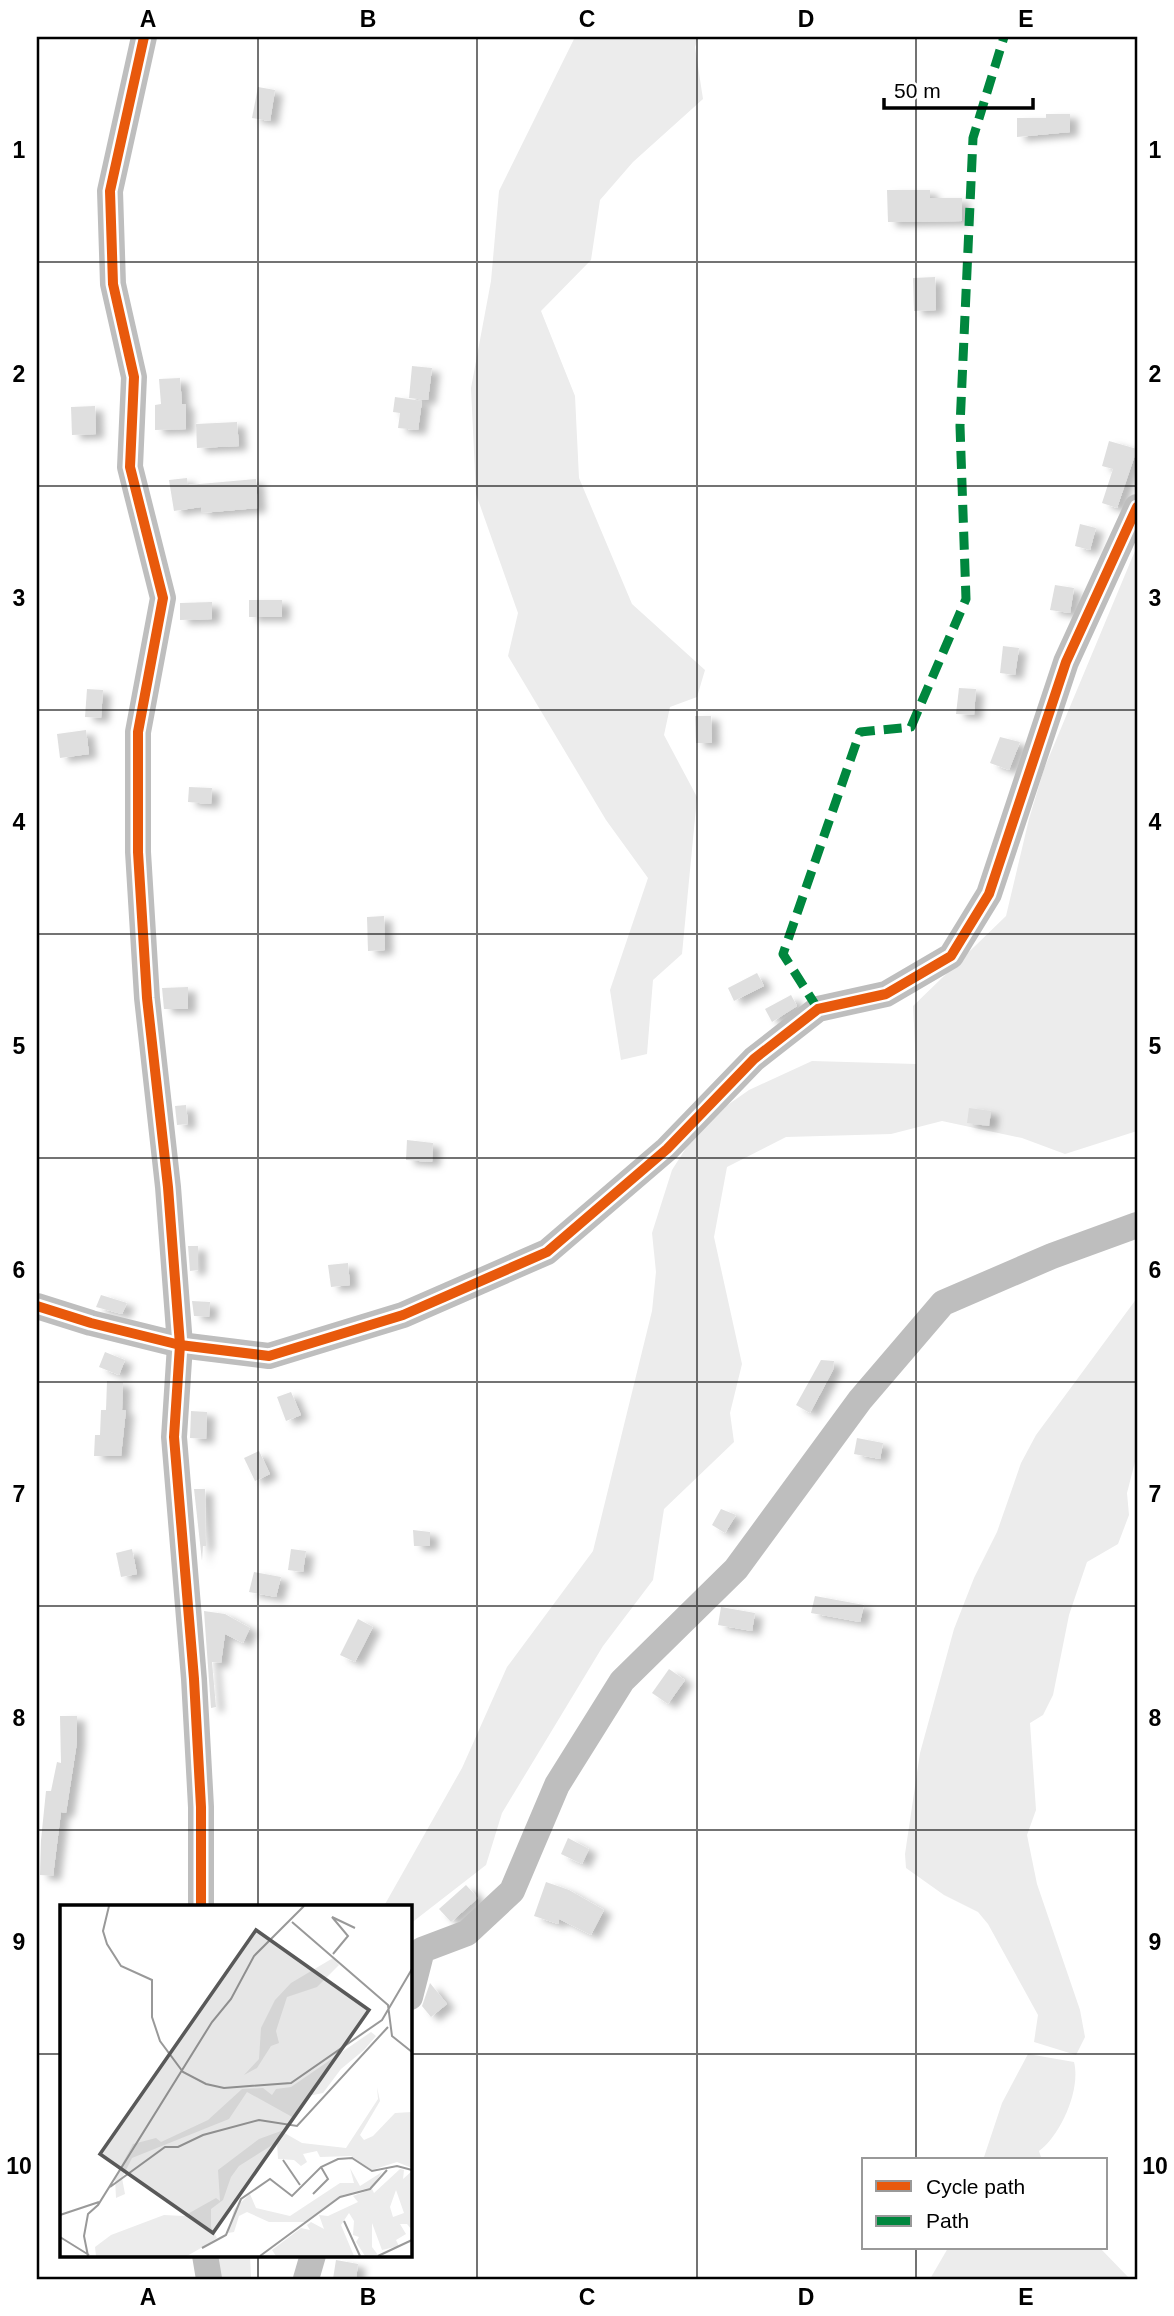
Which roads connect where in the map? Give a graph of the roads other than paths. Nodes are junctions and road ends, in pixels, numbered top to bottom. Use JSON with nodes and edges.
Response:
{"nodes":[{"id":1,"x":144,"y":37,"type":"edge"},
{"id":2,"x":1137,"y":507,"type":"edge"},
{"id":3,"x":1137,"y":1225,"type":"edge"},
{"id":4,"x":37,"y":1306,"type":"edge"},
{"id":5,"x":180,"y":1345,"type":"junction"},
{"id":6,"x":201,"y":1905,"type":"edge"},
{"id":7,"x":411,"y":1993,"type":"edge"},
{"id":8,"x":205,"y":2256,"type":"edge"},
{"id":9,"x":313,"y":2256,"type":"edge"},
{"id":10,"x":209,"y":2279,"type":"edge"},
{"id":11,"x":306,"y":2279,"type":"edge"}],
"edges":[{"from":1,"to":5,"type":"street"},
{"from":2,"to":5,"type":"street"},
{"from":3,"to":7,"type":"street"},
{"from":4,"to":5,"type":"street"},
{"from":5,"to":6,"type":"street"},
{"from":8,"to":10,"type":"street"},
{"from":9,"to":11,"type":"street"}]}
